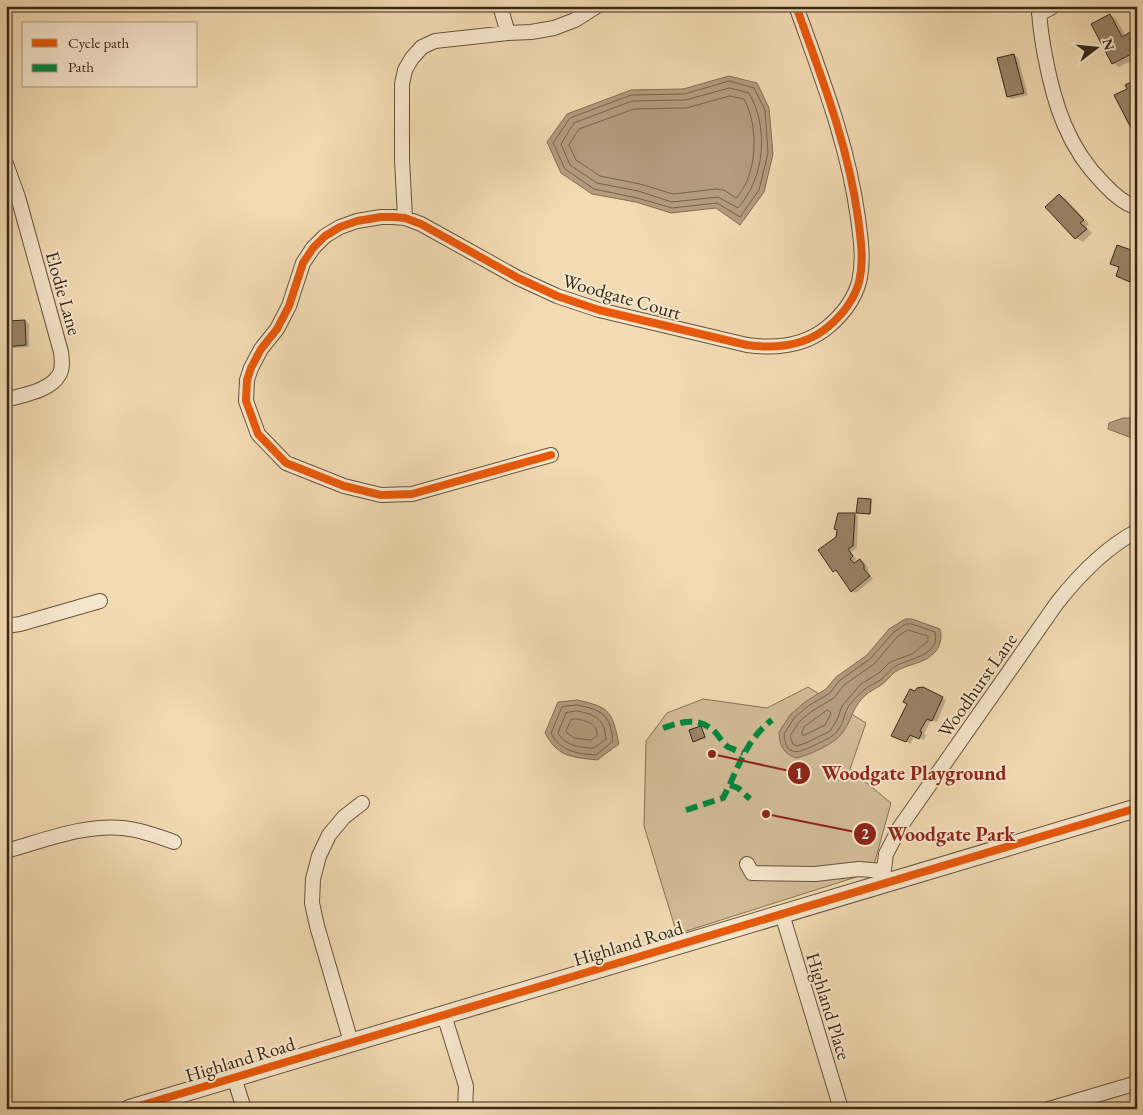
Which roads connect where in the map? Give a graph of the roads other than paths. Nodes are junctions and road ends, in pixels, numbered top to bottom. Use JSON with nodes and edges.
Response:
{"nodes":[{"id":1,"x":500,"y":6,"type":"edge"},
{"id":2,"x":597,"y":6,"type":"edge"},
{"id":3,"x":796,"y":6,"type":"edge"},
{"id":4,"x":1054,"y":6,"type":"edge"},
{"id":5,"x":1039,"y":10,"type":"edge"},
{"id":6,"x":508,"y":33,"type":"junction"},
{"id":7,"x":6,"y":164,"type":"edge"},
{"id":8,"x":1137,"y":208,"type":"edge"},
{"id":9,"x":405,"y":218,"type":"junction"},
{"id":10,"x":6,"y":400,"type":"edge"},
{"id":11,"x":551,"y":454,"type":"dead end"},
{"id":12,"x":1137,"y":530,"type":"edge"},
{"id":13,"x":100,"y":601,"type":"dead end"},
{"id":14,"x":6,"y":626,"type":"edge"},
{"id":15,"x":362,"y":803,"type":"dead end"},
{"id":16,"x":1137,"y":808,"type":"edge"},
{"id":17,"x":174,"y":842,"type":"dead end"},
{"id":18,"x":6,"y":851,"type":"edge"},
{"id":19,"x":747,"y":864,"type":"dead end"},
{"id":20,"x":883,"y":878,"type":"junction"},
{"id":21,"x":782,"y":914,"type":"junction"},
{"id":22,"x":444,"y":1015,"type":"junction"},
{"id":23,"x":351,"y":1042,"type":"junction"},
{"id":24,"x":234,"y":1077,"type":"junction"},
{"id":25,"x":1137,"y":1083,"type":"edge"},
{"id":26,"x":129,"y":1109,"type":"edge"},
{"id":27,"x":244,"y":1109,"type":"edge"},
{"id":28,"x":465,"y":1109,"type":"edge"},
{"id":29,"x":841,"y":1109,"type":"edge"},
{"id":30,"x":1050,"y":1109,"type":"edge"}],
"edges":[{"from":1,"to":6,"type":"street"},
{"from":2,"to":6,"type":"street"},
{"from":3,"to":9,"type":"street","name":"Woodgate Court"},
{"from":4,"to":5,"type":"street"},
{"from":5,"to":8,"type":"street"},
{"from":6,"to":9,"type":"street"},
{"from":7,"to":10,"type":"street","name":"Elodie Lane"},
{"from":9,"to":11,"type":"street"},
{"from":12,"to":20,"type":"street","name":"Woodhurst Lane"},
{"from":13,"to":14,"type":"street"},
{"from":15,"to":23,"type":"street"},
{"from":16,"to":20,"type":"street","name":"Highland Road"},
{"from":17,"to":18,"type":"street"},
{"from":19,"to":20,"type":"street"},
{"from":20,"to":21,"type":"street","name":"Highland Road"},
{"from":21,"to":22,"type":"street","name":"Highland Road"},
{"from":21,"to":29,"type":"street","name":"Highland Place"},
{"from":22,"to":23,"type":"street","name":"Highland Road"},
{"from":22,"to":28,"type":"street"},
{"from":23,"to":24,"type":"street","name":"Highland Road"},
{"from":24,"to":26,"type":"street","name":"Highland Road"},
{"from":24,"to":27,"type":"street"},
{"from":25,"to":30,"type":"street"}]}
